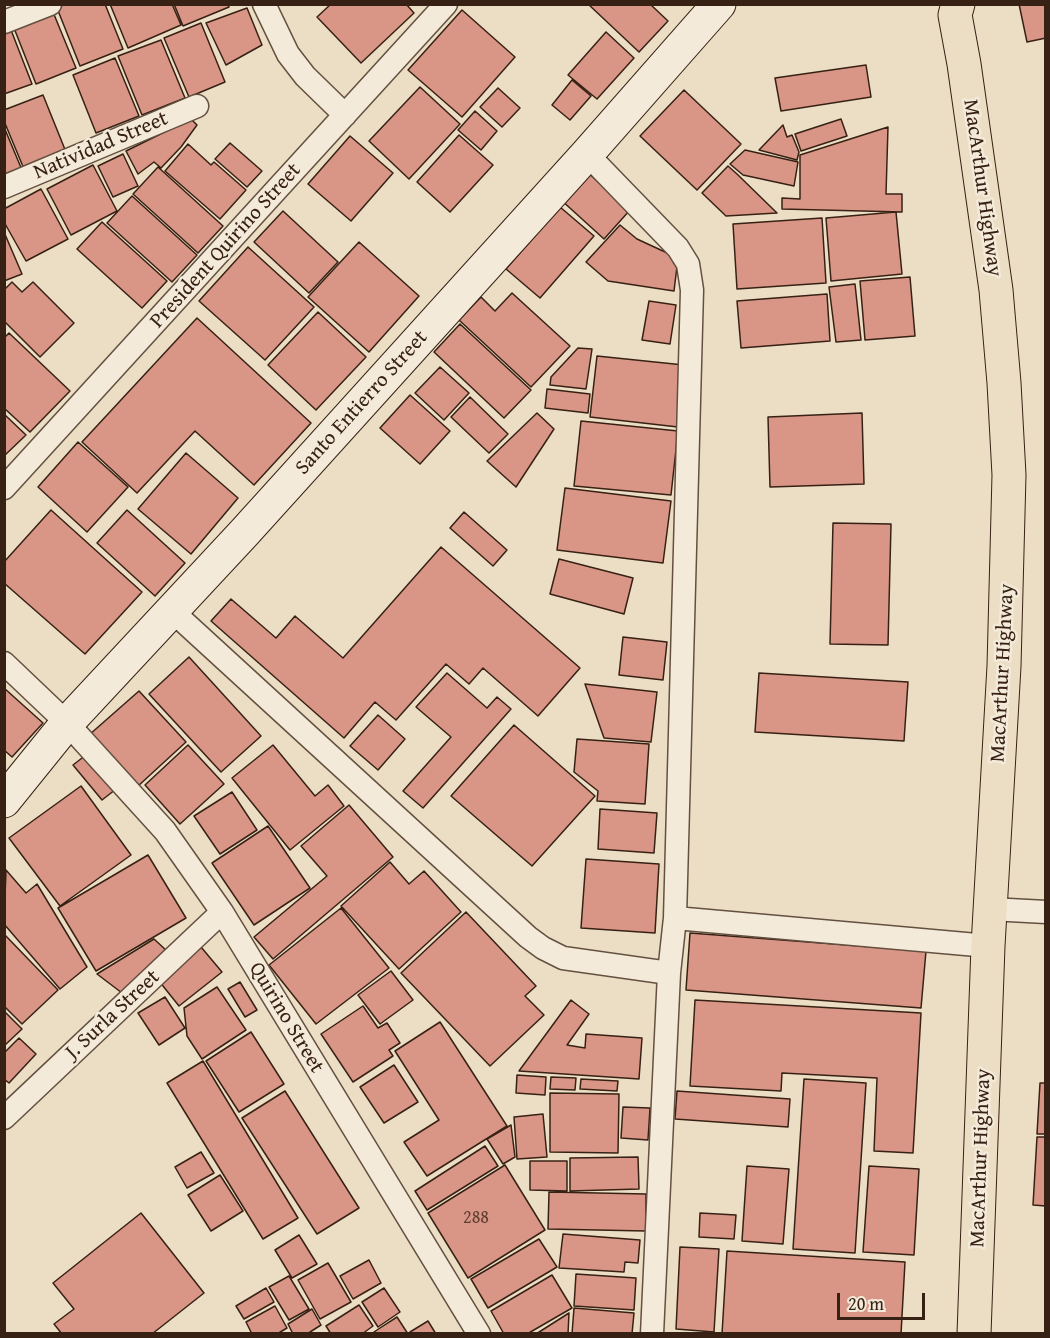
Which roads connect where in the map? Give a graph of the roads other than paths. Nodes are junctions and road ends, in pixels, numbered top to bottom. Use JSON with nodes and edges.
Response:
{"nodes":[{"id":1,"x":50,"y":4,"type":"edge"},
{"id":2,"x":264,"y":4,"type":"edge"},
{"id":3,"x":446,"y":4,"type":"edge"},
{"id":4,"x":719,"y":4,"type":"edge"},
{"id":5,"x":951,"y":8,"type":"edge"},
{"id":6,"x":4,"y":22,"type":"edge"},
{"id":7,"x":197,"y":106,"type":"dead end"},
{"id":8,"x":345,"y":116,"type":"junction"},
{"id":9,"x":587,"y":154,"type":"junction"},
{"id":10,"x":4,"y":187,"type":"edge"},
{"id":11,"x":4,"y":488,"type":"edge"},
{"id":12,"x":171,"y":610,"type":"junction"},
{"id":13,"x":4,"y":663,"type":"edge"},
{"id":14,"x":67,"y":723,"type":"junction"},
{"id":15,"x":4,"y":801,"type":"edge"},
{"id":16,"x":990,"y":909,"type":"junction"},
{"id":17,"x":222,"y":912,"type":"junction"},
{"id":18,"x":1046,"y":912,"type":"edge"},
{"id":19,"x":675,"y":918,"type":"junction"},
{"id":20,"x":988,"y":946,"type":"junction"},
{"id":21,"x":669,"y":973,"type":"junction"},
{"id":22,"x":4,"y":1118,"type":"edge"},
{"id":23,"x":479,"y":1334,"type":"edge"},
{"id":24,"x":652,"y":1334,"type":"edge"},
{"id":25,"x":974,"y":1334,"type":"edge"}],
"edges":[{"from":1,"to":6,"type":"street"},
{"from":2,"to":8,"type":"street"},
{"from":3,"to":8,"type":"street","name":"President Quirino Street"},
{"from":4,"to":9,"type":"main road","name":"Santo Entierro Street"},
{"from":5,"to":16,"type":"highway","name":"MacArthur Highway"},
{"from":7,"to":10,"type":"street","name":"Natividad Street"},
{"from":8,"to":11,"type":"street","name":"President Quirino Street"},
{"from":9,"to":12,"type":"main road","name":"Santo Entierro Street"},
{"from":9,"to":19,"type":"street"},
{"from":12,"to":14,"type":"main road","name":"Santo Entierro Street"},
{"from":12,"to":21,"type":"street"},
{"from":13,"to":14,"type":"street"},
{"from":14,"to":15,"type":"main road","name":"Santo Entierro Street"},
{"from":14,"to":17,"type":"street","name":"Quirino Street"},
{"from":16,"to":18,"type":"street"},
{"from":16,"to":20,"type":"highway","name":"MacArthur Highway"},
{"from":17,"to":22,"type":"street","name":"J. Surla Street"},
{"from":17,"to":23,"type":"street","name":"Quirino Street"},
{"from":19,"to":20,"type":"street"},
{"from":19,"to":21,"type":"street"},
{"from":20,"to":25,"type":"highway","name":"MacArthur Highway"},
{"from":21,"to":24,"type":"street"}]}
